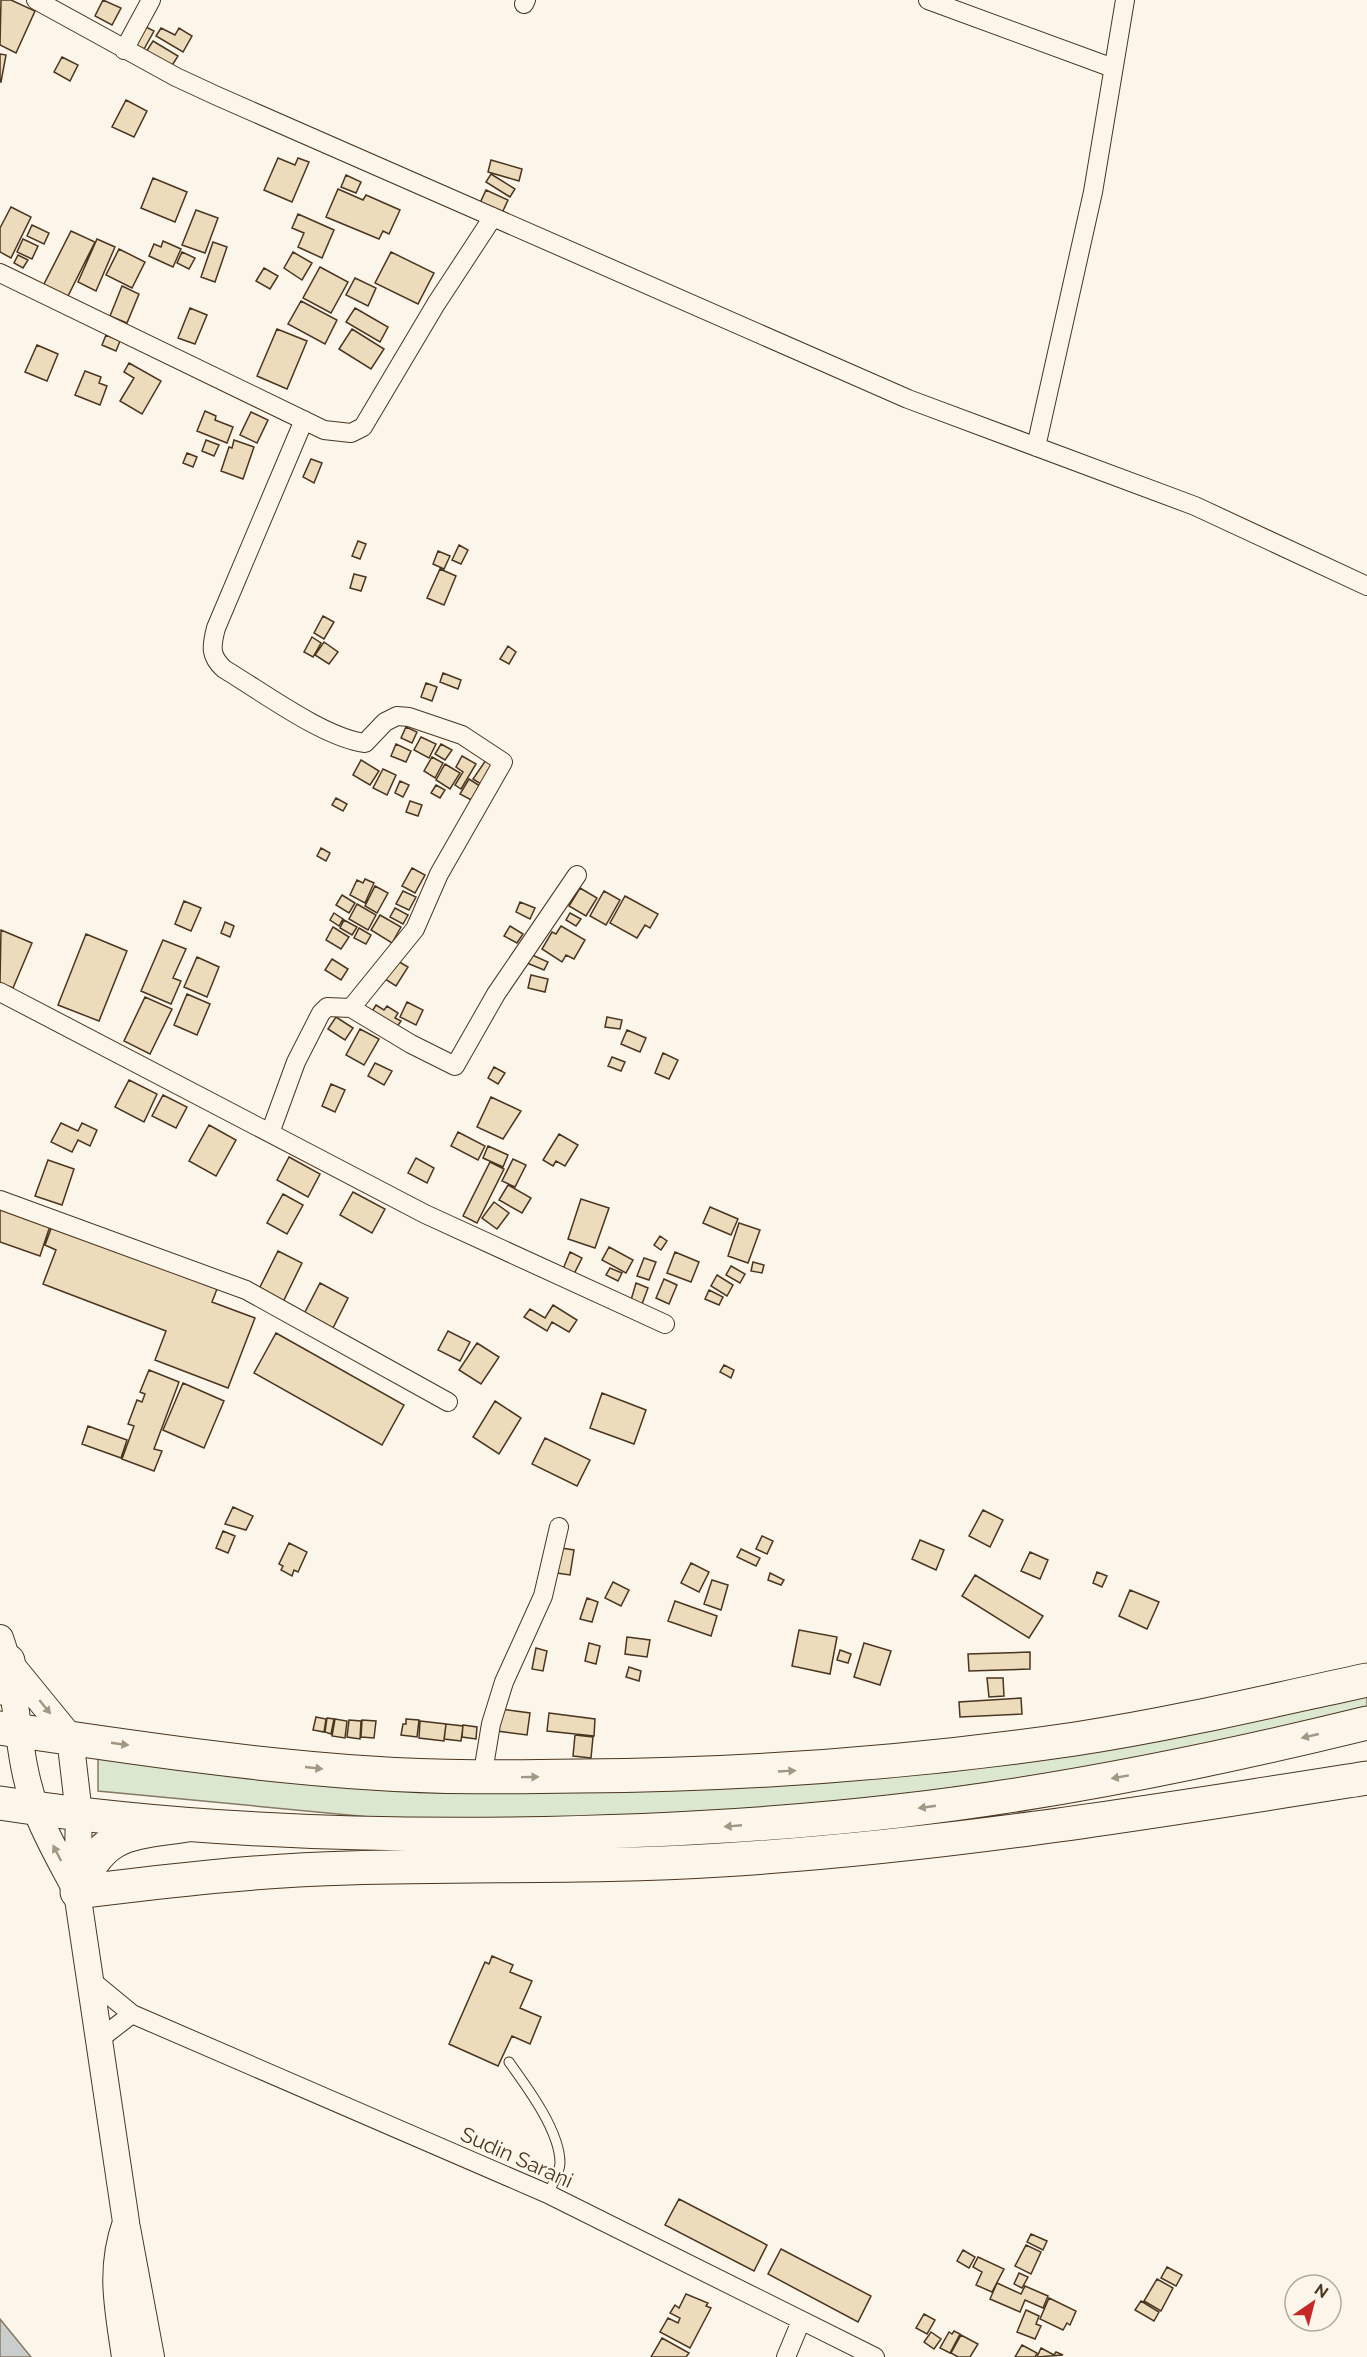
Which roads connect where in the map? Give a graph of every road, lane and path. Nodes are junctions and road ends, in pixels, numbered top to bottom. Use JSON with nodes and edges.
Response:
{"nodes":[{"id":1,"x":36,"y":0,"type":"edge"},
{"id":2,"x":151,"y":0,"type":"edge"},
{"id":3,"x":928,"y":0,"type":"edge"},
{"id":4,"x":1125,"y":0,"type":"edge"},
{"id":5,"x":124,"y":50,"type":"junction"},
{"id":6,"x":1113,"y":68,"type":"junction"},
{"id":7,"x":493,"y":217,"type":"junction"},
{"id":8,"x":0,"y":273,"type":"edge"},
{"id":9,"x":304,"y":420,"type":"junction"},
{"id":10,"x":1036,"y":447,"type":"junction"},
{"id":11,"x":1367,"y":586,"type":"edge"},
{"id":12,"x":577,"y":875,"type":"dead end"},
{"id":13,"x":0,"y":992,"type":"edge"},
{"id":14,"x":351,"y":1008,"type":"junction"},
{"id":15,"x":270,"y":1133,"type":"junction"},
{"id":16,"x":0,"y":1200,"type":"edge"},
{"id":17,"x":665,"y":1324,"type":"dead end"},
{"id":18,"x":448,"y":1402,"type":"dead end"},
{"id":19,"x":559,"y":1527,"type":"dead end"},
{"id":20,"x":3,"y":1662,"type":"edge"},
{"id":21,"x":1367,"y":1680,"type":"edge"},
{"id":22,"x":1367,"y":1723,"type":"edge"},
{"id":23,"x":9,"y":1729,"type":"edge"},
{"id":24,"x":70,"y":1737,"type":"junction"},
{"id":25,"x":482,"y":1778,"type":"junction"},
{"id":26,"x":1367,"y":1778,"type":"edge"},
{"id":27,"x":0,"y":1803,"type":"edge"},
{"id":28,"x":35,"y":1808,"type":"junction"},
{"id":29,"x":79,"y":1814,"type":"junction"},
{"id":30,"x":188,"y":1825,"type":"junction"},
{"id":31,"x":77,"y":1892,"type":"junction"},
{"id":32,"x":92,"y":1981,"type":"junction"},
{"id":33,"x":132,"y":2014,"type":"junction"},
{"id":34,"x":101,"y":2038,"type":"junction"},
{"id":35,"x":509,"y":2062,"type":"dead end"},
{"id":36,"x":548,"y":2194,"type":"junction"},
{"id":37,"x":126,"y":2222,"type":"junction"},
{"id":38,"x":801,"y":2321,"type":"junction"},
{"id":39,"x":125,"y":2357,"type":"edge"},
{"id":40,"x":151,"y":2357,"type":"edge"},
{"id":41,"x":786,"y":2357,"type":"edge"},
{"id":42,"x":876,"y":2357,"type":"edge"}],
"edges":[{"from":1,"to":5,"type":"street"},
{"from":2,"to":5,"type":"street"},
{"from":3,"to":6,"type":"street"},
{"from":4,"to":6,"type":"street"},
{"from":5,"to":7,"type":"street"},
{"from":6,"to":10,"type":"street"},
{"from":7,"to":9,"type":"street"},
{"from":7,"to":10,"type":"street"},
{"from":8,"to":9,"type":"street"},
{"from":9,"to":14,"type":"street"},
{"from":10,"to":11,"type":"street"},
{"from":12,"to":14,"type":"street"},
{"from":13,"to":15,"type":"street"},
{"from":14,"to":15,"type":"street"},
{"from":15,"to":17,"type":"street"},
{"from":16,"to":18,"type":"street"},
{"from":19,"to":25,"type":"street"},
{"from":20,"to":23,"type":"main road"},
{"from":20,"to":24,"type":"main road","one_way":true},
{"from":25,"to":21,"type":"highway","one_way":true},
{"from":22,"to":30,"type":"highway","one_way":true},
{"from":23,"to":24,"type":"highway"},
{"from":23,"to":28,"type":"main road"},
{"from":24,"to":25,"type":"highway","one_way":true},
{"from":24,"to":29,"type":"main road"},
{"from":26,"to":31,"type":"highway"},
{"from":27,"to":28,"type":"highway"},
{"from":28,"to":29,"type":"highway"},
{"from":31,"to":28,"type":"main road","one_way":true},
{"from":29,"to":30,"type":"highway"},
{"from":29,"to":31,"type":"main road"},
{"from":30,"to":31,"type":"highway"},
{"from":31,"to":32,"type":"main road"},
{"from":32,"to":33,"type":"street","name":"Sudin Sarani"},
{"from":32,"to":34,"type":"main road"},
{"from":33,"to":34,"type":"street"},
{"from":33,"to":36,"type":"street","name":"Sudin Sarani"},
{"from":34,"to":37,"type":"main road"},
{"from":35,"to":36,"type":"lane"},
{"from":36,"to":38,"type":"street","name":"Sudin Sarani"},
{"from":37,"to":39,"type":"main road"},
{"from":37,"to":40,"type":"main road"},
{"from":38,"to":41,"type":"street"},
{"from":38,"to":42,"type":"street","name":"Sudin Sarani"}]}
